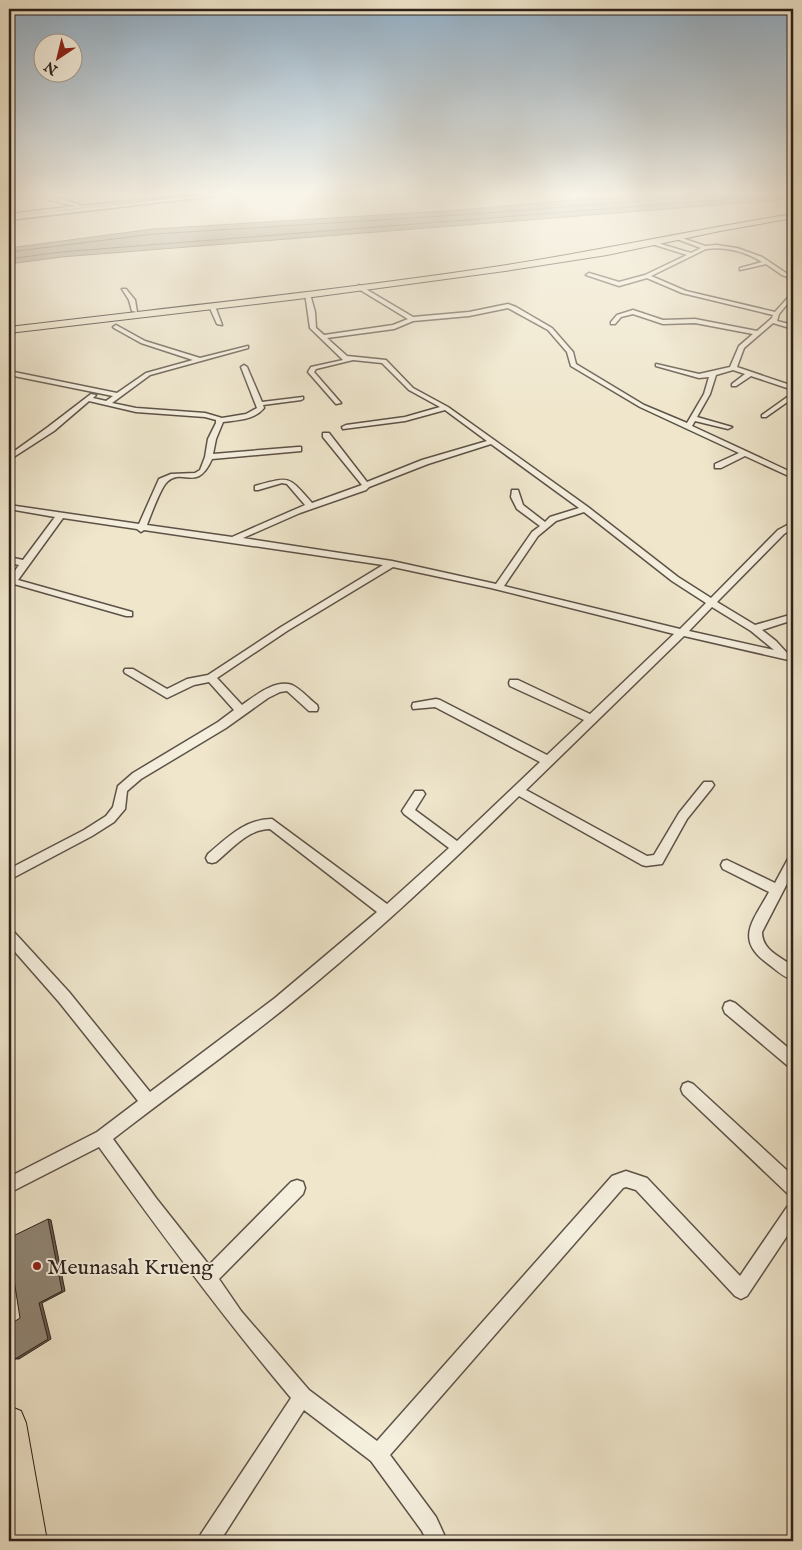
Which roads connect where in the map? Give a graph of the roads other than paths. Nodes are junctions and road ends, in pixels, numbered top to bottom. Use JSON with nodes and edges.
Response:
{"nodes":[{"id":1,"x":492,"y":266,"type":"edge"},
{"id":2,"x":510,"y":266,"type":"edge"},
{"id":3,"x":665,"y":266,"type":"edge"},
{"id":4,"x":752,"y":266,"type":"edge"},
{"id":5,"x":773,"y":266,"type":"edge"},
{"id":6,"x":742,"y":269,"type":"dead end"},
{"id":7,"x":589,"y":274,"type":"dead end"},
{"id":8,"x":647,"y":276,"type":"junction"},
{"id":9,"x":793,"y":277,"type":"edge"},
{"id":10,"x":359,"y":287,"type":"junction"},
{"id":11,"x":124,"y":290,"type":"dead end"},
{"id":12,"x":307,"y":294,"type":"junction"},
{"id":13,"x":793,"y":294,"type":"edge"},
{"id":14,"x":785,"y":302,"type":"junction"},
{"id":15,"x":793,"y":304,"type":"edge"},
{"id":16,"x":212,"y":306,"type":"junction"},
{"id":17,"x":136,"y":313,"type":"junction"},
{"id":18,"x":776,"y":314,"type":"junction"},
{"id":19,"x":412,"y":319,"type":"junction"},
{"id":20,"x":771,"y":321,"type":"junction"},
{"id":21,"x":613,"y":323,"type":"dead end"},
{"id":22,"x":220,"y":324,"type":"dead end"},
{"id":23,"x":9,"y":325,"type":"edge"},
{"id":24,"x":116,"y":327,"type":"dead end"},
{"id":25,"x":793,"y":327,"type":"edge"},
{"id":26,"x":9,"y":330,"type":"edge"},
{"id":27,"x":758,"y":333,"type":"junction"},
{"id":28,"x":322,"y":337,"type":"junction"},
{"id":29,"x":246,"y":347,"type":"dead end"},
{"id":30,"x":201,"y":360,"type":"junction"},
{"id":31,"x":350,"y":360,"type":"junction"},
{"id":32,"x":658,"y":365,"type":"dead end"},
{"id":33,"x":244,"y":367,"type":"dead end"},
{"id":34,"x":733,"y":368,"type":"junction"},
{"id":35,"x":9,"y":373,"type":"edge"},
{"id":36,"x":713,"y":374,"type":"junction"},
{"id":37,"x":750,"y":374,"type":"junction"},
{"id":38,"x":734,"y":385,"type":"dead end"},
{"id":39,"x":793,"y":388,"type":"edge"},
{"id":40,"x":98,"y":391,"type":"junction"},
{"id":41,"x":118,"y":395,"type":"junction"},
{"id":42,"x":793,"y":395,"type":"edge"},
{"id":43,"x":301,"y":398,"type":"dead end"},
{"id":44,"x":88,"y":399,"type":"junction"},
{"id":45,"x":338,"y":403,"type":"dead end"},
{"id":46,"x":106,"y":404,"type":"junction"},
{"id":47,"x":259,"y":404,"type":"junction"},
{"id":48,"x":446,"y":408,"type":"junction"},
{"id":49,"x":764,"y":416,"type":"dead end"},
{"id":50,"x":693,"y":418,"type":"junction"},
{"id":51,"x":220,"y":420,"type":"junction"},
{"id":52,"x":346,"y":427,"type":"dead end"},
{"id":53,"x":688,"y":427,"type":"junction"},
{"id":54,"x":728,"y":427,"type":"dead end"},
{"id":55,"x":326,"y":436,"type":"dead end"},
{"id":56,"x":491,"y":442,"type":"junction"},
{"id":57,"x":298,"y":449,"type":"dead end"},
{"id":58,"x":745,"y":453,"type":"junction"},
{"id":59,"x":209,"y":457,"type":"junction"},
{"id":60,"x":9,"y":458,"type":"edge"},
{"id":61,"x":718,"y":466,"type":"dead end"},
{"id":62,"x":793,"y":476,"type":"edge"},
{"id":63,"x":366,"y":485,"type":"junction"},
{"id":64,"x":258,"y":488,"type":"dead end"},
{"id":65,"x":515,"y":492,"type":"dead end"},
{"id":66,"x":310,"y":506,"type":"junction"},
{"id":67,"x":9,"y":507,"type":"edge"},
{"id":68,"x":585,"y":509,"type":"junction"},
{"id":69,"x":60,"y":516,"type":"junction"},
{"id":70,"x":793,"y":524,"type":"edge"},
{"id":71,"x":544,"y":526,"type":"junction"},
{"id":72,"x":141,"y":528,"type":"junction"},
{"id":73,"x":233,"y":540,"type":"junction"},
{"id":74,"x":9,"y":560,"type":"edge"},
{"id":75,"x":23,"y":563,"type":"junction"},
{"id":76,"x":392,"y":564,"type":"junction"},
{"id":77,"x":10,"y":583,"type":"edge"},
{"id":78,"x":498,"y":588,"type":"junction"},
{"id":79,"x":712,"y":602,"type":"junction"},
{"id":80,"x":129,"y":614,"type":"dead end"},
{"id":81,"x":793,"y":617,"type":"edge"},
{"id":82,"x":754,"y":629,"type":"junction"},
{"id":83,"x":683,"y":631,"type":"junction"},
{"id":84,"x":789,"y":657,"type":"edge"},
{"id":85,"x":129,"y":671,"type":"dead end"},
{"id":86,"x":211,"y":678,"type":"junction"},
{"id":87,"x":514,"y":682,"type":"dead end"},
{"id":88,"x":417,"y":706,"type":"dead end"},
{"id":89,"x":313,"y":708,"type":"dead end"},
{"id":90,"x":241,"y":711,"type":"junction"},
{"id":91,"x":592,"y":719,"type":"junction"},
{"id":92,"x":548,"y":761,"type":"junction"},
{"id":93,"x":708,"y":785,"type":"dead end"},
{"id":94,"x":517,"y":790,"type":"junction"},
{"id":95,"x":419,"y":794,"type":"dead end"},
{"id":96,"x":458,"y":848,"type":"junction"},
{"id":97,"x":212,"y":858,"type":"dead end"},
{"id":98,"x":793,"y":861,"type":"edge"},
{"id":99,"x":727,"y":864,"type":"dead end"},
{"id":100,"x":9,"y":875,"type":"edge"},
{"id":101,"x":776,"y":890,"type":"junction"},
{"id":102,"x":387,"y":912,"type":"junction"},
{"id":103,"x":9,"y":936,"type":"edge"},
{"id":104,"x":793,"y":974,"type":"edge"},
{"id":105,"x":730,"y":1008,"type":"dead end"},
{"id":106,"x":793,"y":1061,"type":"edge"},
{"id":107,"x":688,"y":1089,"type":"dead end"},
{"id":108,"x":148,"y":1102,"type":"junction"},
{"id":109,"x":102,"y":1137,"type":"junction"},
{"id":110,"x":9,"y":1185,"type":"edge"},
{"id":111,"x":793,"y":1187,"type":"edge"},
{"id":112,"x":297,"y":1188,"type":"dead end"},
{"id":113,"x":793,"y":1213,"type":"edge"},
{"id":114,"x":208,"y":1278,"type":"junction"},
{"id":115,"x":302,"y":1397,"type":"junction"},
{"id":116,"x":9,"y":1423,"type":"edge"},
{"id":117,"x":378,"y":1454,"type":"junction"},
{"id":118,"x":29,"y":1541,"type":"edge"},
{"id":119,"x":208,"y":1541,"type":"edge"},
{"id":120,"x":437,"y":1541,"type":"edge"}],
"edges":[{"from":1,"to":17,"type":"highway"},
{"from":2,"to":10,"type":"highway"},
{"from":3,"to":8,"type":"street"},
{"from":4,"to":6,"type":"street"},
{"from":5,"to":9,"type":"street"},
{"from":7,"to":8,"type":"street"},
{"from":8,"to":18,"type":"street"},
{"from":10,"to":12,"type":"highway"},
{"from":10,"to":19,"type":"street"},
{"from":11,"to":17,"type":"street"},
{"from":12,"to":16,"type":"highway"},
{"from":12,"to":28,"type":"street"},
{"from":13,"to":14,"type":"street"},
{"from":14,"to":15,"type":"street"},
{"from":14,"to":18,"type":"street"},
{"from":16,"to":17,"type":"highway"},
{"from":16,"to":22,"type":"street"},
{"from":17,"to":23,"type":"highway"},
{"from":17,"to":26,"type":"highway"},
{"from":18,"to":20,"type":"street"},
{"from":19,"to":28,"type":"street"},
{"from":19,"to":53,"type":"street"},
{"from":20,"to":25,"type":"street"},
{"from":20,"to":27,"type":"street"},
{"from":21,"to":27,"type":"street"},
{"from":24,"to":30,"type":"street"},
{"from":27,"to":34,"type":"street"},
{"from":28,"to":31,"type":"street"},
{"from":29,"to":30,"type":"street"},
{"from":30,"to":41,"type":"street"},
{"from":31,"to":45,"type":"street"},
{"from":31,"to":48,"type":"street"},
{"from":32,"to":36,"type":"street"},
{"from":33,"to":47,"type":"street"},
{"from":34,"to":36,"type":"street"},
{"from":34,"to":37,"type":"street"},
{"from":35,"to":40,"type":"street"},
{"from":36,"to":50,"type":"street"},
{"from":37,"to":38,"type":"street"},
{"from":37,"to":39,"type":"street"},
{"from":40,"to":41,"type":"street"},
{"from":40,"to":44,"type":"street"},
{"from":41,"to":46,"type":"street"},
{"from":42,"to":49,"type":"street"},
{"from":43,"to":47,"type":"street"},
{"from":44,"to":46,"type":"street"},
{"from":44,"to":60,"type":"street"},
{"from":46,"to":51,"type":"street"},
{"from":47,"to":51,"type":"street"},
{"from":48,"to":52,"type":"street"},
{"from":48,"to":56,"type":"street"},
{"from":50,"to":53,"type":"street"},
{"from":50,"to":54,"type":"street"},
{"from":51,"to":59,"type":"street"},
{"from":53,"to":58,"type":"street"},
{"from":55,"to":63,"type":"street"},
{"from":56,"to":63,"type":"street"},
{"from":56,"to":68,"type":"street"},
{"from":57,"to":59,"type":"street"},
{"from":58,"to":61,"type":"street"},
{"from":58,"to":62,"type":"street"},
{"from":59,"to":72,"type":"street"},
{"from":63,"to":66,"type":"street"},
{"from":64,"to":66,"type":"street"},
{"from":65,"to":71,"type":"street"},
{"from":66,"to":73,"type":"street"},
{"from":67,"to":69,"type":"street"},
{"from":68,"to":71,"type":"street"},
{"from":68,"to":79,"type":"street"},
{"from":69,"to":72,"type":"street"},
{"from":69,"to":75,"type":"street"},
{"from":70,"to":79,"type":"street"},
{"from":71,"to":78,"type":"street"},
{"from":72,"to":73,"type":"street"},
{"from":73,"to":76,"type":"street"},
{"from":74,"to":75,"type":"street"},
{"from":75,"to":77,"type":"street"},
{"from":76,"to":78,"type":"street"},
{"from":76,"to":86,"type":"street"},
{"from":77,"to":80,"type":"street"},
{"from":78,"to":83,"type":"street"},
{"from":79,"to":82,"type":"street"},
{"from":79,"to":83,"type":"street"},
{"from":81,"to":82,"type":"street"},
{"from":82,"to":84,"type":"street"},
{"from":83,"to":84,"type":"street"},
{"from":83,"to":91,"type":"street"},
{"from":85,"to":86,"type":"street"},
{"from":86,"to":90,"type":"street"},
{"from":87,"to":91,"type":"street"},
{"from":88,"to":92,"type":"street"},
{"from":89,"to":90,"type":"street"},
{"from":90,"to":100,"type":"street"},
{"from":91,"to":92,"type":"street"},
{"from":92,"to":94,"type":"street"},
{"from":93,"to":94,"type":"street"},
{"from":94,"to":96,"type":"street"},
{"from":95,"to":96,"type":"street"},
{"from":96,"to":102,"type":"street"},
{"from":97,"to":102,"type":"street"},
{"from":98,"to":101,"type":"street"},
{"from":99,"to":101,"type":"street"},
{"from":101,"to":104,"type":"street"},
{"from":102,"to":108,"type":"street"},
{"from":103,"to":108,"type":"street"},
{"from":105,"to":106,"type":"street"},
{"from":107,"to":111,"type":"street"},
{"from":108,"to":109,"type":"street"},
{"from":109,"to":110,"type":"street"},
{"from":109,"to":114,"type":"street"},
{"from":112,"to":114,"type":"street"},
{"from":113,"to":117,"type":"street"},
{"from":114,"to":115,"type":"street"},
{"from":115,"to":117,"type":"street"},
{"from":115,"to":119,"type":"street"},
{"from":116,"to":118,"type":"highway"},
{"from":117,"to":120,"type":"street"}]}
